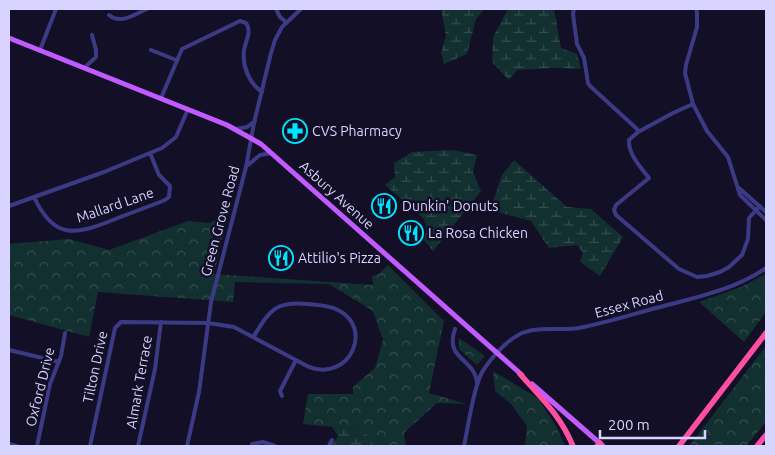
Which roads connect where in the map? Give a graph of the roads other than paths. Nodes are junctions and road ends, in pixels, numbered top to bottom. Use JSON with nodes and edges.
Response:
{"nodes":[{"id":1,"x":56,"y":9,"type":"edge"},
{"id":2,"x":147,"y":9,"type":"edge"},
{"id":3,"x":276,"y":9,"type":"edge"},
{"id":4,"x":301,"y":9,"type":"edge"},
{"id":5,"x":574,"y":9,"type":"edge"},
{"id":6,"x":696,"y":9,"type":"edge"},
{"id":7,"x":109,"y":15,"type":"dead end"},
{"id":8,"x":286,"y":22,"type":"junction"},
{"id":9,"x":92,"y":35,"type":"dead end"},
{"id":10,"x":9,"y":38,"type":"edge"},
{"id":11,"x":40,"y":50,"type":"junction"},
{"id":12,"x":151,"y":50,"type":"dead end"},
{"id":13,"x":176,"y":60,"type":"junction"},
{"id":14,"x":84,"y":68,"type":"junction"},
{"id":15,"x":262,"y":92,"type":"junction"},
{"id":16,"x":161,"y":98,"type":"junction"},
{"id":17,"x":694,"y":104,"type":"junction"},
{"id":18,"x":188,"y":109,"type":"junction"},
{"id":19,"x":255,"y":121,"type":"junction"},
{"id":20,"x":236,"y":129,"type":"junction"},
{"id":21,"x":638,"y":132,"type":"junction"},
{"id":22,"x":252,"y":138,"type":"junction"},
{"id":23,"x":150,"y":153,"type":"junction"},
{"id":24,"x":273,"y":153,"type":"junction"},
{"id":25,"x":246,"y":167,"type":"junction"},
{"id":26,"x":737,"y":187,"type":"junction"},
{"id":27,"x":34,"y":197,"type":"junction"},
{"id":28,"x":9,"y":206,"type":"edge"},
{"id":29,"x":760,"y":206,"type":"junction"},
{"id":30,"x":756,"y":210,"type":"junction"},
{"id":31,"x":766,"y":212,"type":"edge"},
{"id":32,"x":766,"y":220,"type":"edge"},
{"id":33,"x":766,"y":268,"type":"edge"},
{"id":34,"x":162,"y":322,"type":"junction"},
{"id":35,"x":208,"y":323,"type":"junction"},
{"id":36,"x":455,"y":329,"type":"dead end"},
{"id":37,"x":65,"y":333,"type":"dead end"},
{"id":38,"x":766,"y":333,"type":"edge"},
{"id":39,"x":254,"y":336,"type":"junction"},
{"id":40,"x":9,"y":350,"type":"edge"},
{"id":41,"x":497,"y":353,"type":"junction"},
{"id":42,"x":296,"y":360,"type":"junction"},
{"id":43,"x":59,"y":362,"type":"junction"},
{"id":44,"x":520,"y":374,"type":"junction"},
{"id":45,"x":477,"y":385,"type":"junction"},
{"id":46,"x":282,"y":396,"type":"dead end"},
{"id":47,"x":766,"y":435,"type":"edge"},
{"id":48,"x":332,"y":440,"type":"dead end"},
{"id":49,"x":9,"y":444,"type":"edge"},
{"id":50,"x":252,"y":444,"type":"dead end"},
{"id":51,"x":600,"y":445,"type":"edge"},
{"id":52,"x":17,"y":446,"type":"edge"},
{"id":53,"x":37,"y":446,"type":"edge"},
{"id":54,"x":90,"y":446,"type":"edge"},
{"id":55,"x":138,"y":446,"type":"edge"},
{"id":56,"x":187,"y":446,"type":"edge"},
{"id":57,"x":275,"y":446,"type":"edge"},
{"id":58,"x":329,"y":446,"type":"edge"},
{"id":59,"x":464,"y":446,"type":"edge"},
{"id":60,"x":573,"y":446,"type":"edge"},
{"id":61,"x":679,"y":446,"type":"edge"},
{"id":62,"x":757,"y":446,"type":"edge"}],
"edges":[{"from":1,"to":11,"type":"street"},
{"from":2,"to":7,"type":"street"},
{"from":3,"to":8,"type":"street"},
{"from":4,"to":8,"type":"street","name":"Green Grove Road"},
{"from":5,"to":21,"type":"street"},
{"from":6,"to":17,"type":"street"},
{"from":8,"to":15,"type":"street","name":"Green Grove Road"},
{"from":9,"to":14,"type":"street"},
{"from":10,"to":11,"type":"main road","name":"Asbury Avenue"},
{"from":11,"to":14,"type":"main road","name":"Asbury Avenue"},
{"from":12,"to":13,"type":"street"},
{"from":13,"to":15,"type":"street"},
{"from":13,"to":16,"type":"street"},
{"from":14,"to":16,"type":"main road","name":"Asbury Avenue"},
{"from":15,"to":19,"type":"street","name":"Green Grove Road"},
{"from":16,"to":18,"type":"main road","name":"Asbury Avenue"},
{"from":17,"to":21,"type":"street"},
{"from":17,"to":26,"type":"street"},
{"from":18,"to":20,"type":"main road","name":"Asbury Avenue"},
{"from":18,"to":23,"type":"street"},
{"from":19,"to":20,"type":"street"},
{"from":19,"to":22,"type":"street","name":"Green Grove Road"},
{"from":20,"to":22,"type":"main road","name":"Asbury Avenue"},
{"from":21,"to":30,"type":"street"},
{"from":22,"to":24,"type":"main road","name":"Asbury Avenue"},
{"from":22,"to":25,"type":"street","name":"Green Grove Road"},
{"from":23,"to":27,"type":"street"},
{"from":23,"to":27,"type":"street","name":"Mallard Lane"},
{"from":24,"to":25,"type":"street"},
{"from":24,"to":41,"type":"main road","name":"Asbury Avenue"},
{"from":25,"to":35,"type":"street","name":"Green Grove Road"},
{"from":26,"to":29,"type":"street"},
{"from":26,"to":30,"type":"street"},
{"from":27,"to":28,"type":"street"},
{"from":29,"to":30,"type":"street"},
{"from":29,"to":31,"type":"street"},
{"from":30,"to":32,"type":"street"},
{"from":33,"to":41,"type":"street","name":"Essex Road"},
{"from":34,"to":35,"type":"street","name":"Tilton Drive"},
{"from":34,"to":54,"type":"street","name":"Tilton Drive"},
{"from":34,"to":55,"type":"street","name":"Almark Terrace"},
{"from":35,"to":39,"type":"street","name":"Tilton Drive"},
{"from":35,"to":56,"type":"street","name":"Green Grove Road"},
{"from":36,"to":45,"type":"street"},
{"from":37,"to":43,"type":"street","name":"Oxford Drive"},
{"from":38,"to":61,"type":"highway"},
{"from":39,"to":42,"type":"street"},
{"from":39,"to":42,"type":"street"},
{"from":40,"to":43,"type":"street"},
{"from":41,"to":44,"type":"main road","name":"Asbury Avenue"},
{"from":41,"to":45,"type":"street","name":"Essex Road"},
{"from":42,"to":46,"type":"street"},
{"from":43,"to":53,"type":"street","name":"Oxford Drive"},
{"from":44,"to":51,"type":"main road","name":"Asbury Avenue"},
{"from":44,"to":60,"type":"highway"},
{"from":45,"to":59,"type":"street","name":"Essex Road"},
{"from":47,"to":62,"type":"highway"},
{"from":48,"to":58,"type":"street"},
{"from":49,"to":52,"type":"street"},
{"from":50,"to":57,"type":"street"}]}
